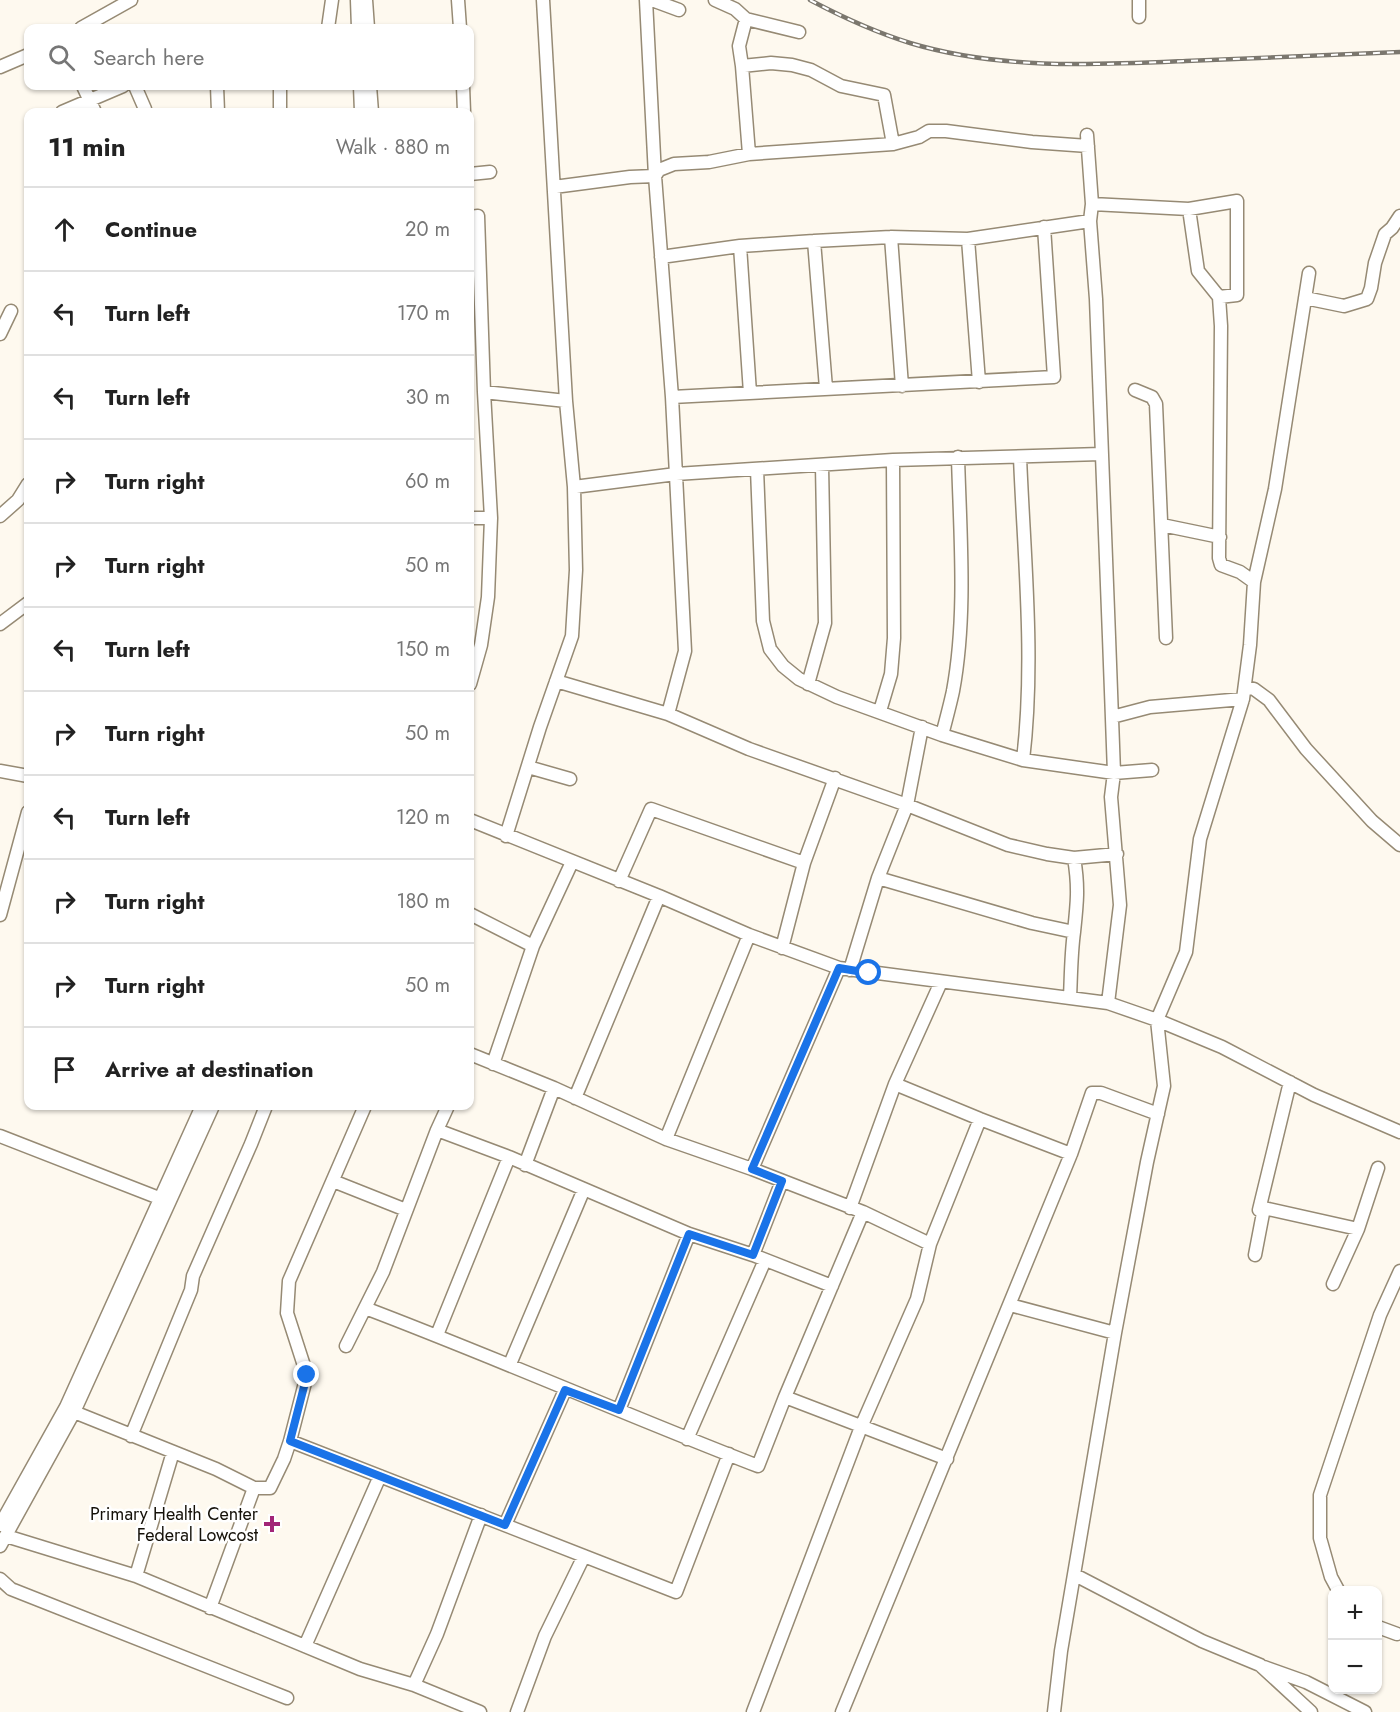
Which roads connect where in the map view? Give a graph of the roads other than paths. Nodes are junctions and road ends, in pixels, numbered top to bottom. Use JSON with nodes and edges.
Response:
{"nodes":[{"id":1,"x":131,"y":0,"type":"edge"},
{"id":2,"x":332,"y":0,"type":"edge"},
{"id":3,"x":357,"y":0,"type":"edge"},
{"id":4,"x":366,"y":0,"type":"edge"},
{"id":5,"x":458,"y":0,"type":"edge"},
{"id":6,"x":543,"y":0,"type":"edge"},
{"id":7,"x":646,"y":0,"type":"edge"},
{"id":8,"x":652,"y":0,"type":"edge"},
{"id":9,"x":715,"y":0,"type":"edge"},
{"id":10,"x":1139,"y":0,"type":"edge"},
{"id":11,"x":679,"y":10,"type":"dead end"},
{"id":12,"x":1139,"y":17,"type":"dead end"},
{"id":13,"x":746,"y":18,"type":"junction"},
{"id":14,"x":88,"y":24,"type":"edge"},
{"id":15,"x":329,"y":24,"type":"edge"},
{"id":16,"x":358,"y":24,"type":"edge"},
{"id":17,"x":368,"y":24,"type":"edge"},
{"id":18,"x":460,"y":24,"type":"edge"},
{"id":19,"x":799,"y":32,"type":"dead end"},
{"id":20,"x":24,"y":57,"type":"edge"},
{"id":21,"x":742,"y":66,"type":"junction"},
{"id":22,"x":0,"y":67,"type":"edge"},
{"id":23,"x":85,"y":90,"type":"edge"},
{"id":24,"x":113,"y":90,"type":"edge"},
{"id":25,"x":138,"y":90,"type":"edge"},
{"id":26,"x":217,"y":90,"type":"edge"},
{"id":27,"x":280,"y":90,"type":"edge"},
{"id":28,"x":360,"y":90,"type":"edge"},
{"id":29,"x":370,"y":90,"type":"edge"},
{"id":30,"x":463,"y":90,"type":"edge"},
{"id":31,"x":89,"y":99,"type":"junction"},
{"id":32,"x":70,"y":108,"type":"edge"},
{"id":33,"x":93,"y":108,"type":"edge"},
{"id":34,"x":144,"y":108,"type":"edge"},
{"id":35,"x":218,"y":108,"type":"edge"},
{"id":36,"x":280,"y":108,"type":"edge"},
{"id":37,"x":360,"y":108,"type":"edge"},
{"id":38,"x":372,"y":108,"type":"edge"},
{"id":39,"x":464,"y":108,"type":"edge"},
{"id":40,"x":892,"y":144,"type":"junction"},
{"id":41,"x":749,"y":154,"type":"junction"},
{"id":42,"x":490,"y":172,"type":"dead end"},
{"id":43,"x":474,"y":174,"type":"edge"},
{"id":44,"x":655,"y":176,"type":"junction"},
{"id":45,"x":554,"y":187,"type":"junction"},
{"id":46,"x":1092,"y":204,"type":"junction"},
{"id":47,"x":1190,"y":209,"type":"junction"},
{"id":48,"x":474,"y":216,"type":"edge"},
{"id":49,"x":1400,"y":216,"type":"edge"},
{"id":50,"x":1090,"y":221,"type":"junction"},
{"id":51,"x":1044,"y":227,"type":"junction"},
{"id":52,"x":891,"y":237,"type":"junction"},
{"id":53,"x":968,"y":239,"type":"junction"},
{"id":54,"x":814,"y":241,"type":"junction"},
{"id":55,"x":740,"y":246,"type":"junction"},
{"id":56,"x":661,"y":257,"type":"junction"},
{"id":57,"x":1309,"y":273,"type":"dead end"},
{"id":58,"x":1219,"y":297,"type":"junction"},
{"id":59,"x":1305,"y":298,"type":"junction"},
{"id":60,"x":11,"y":311,"type":"dead end"},
{"id":61,"x":0,"y":334,"type":"edge"},
{"id":62,"x":979,"y":382,"type":"junction"},
{"id":63,"x":902,"y":386,"type":"junction"},
{"id":64,"x":826,"y":388,"type":"junction"},
{"id":65,"x":1135,"y":390,"type":"dead end"},
{"id":66,"x":484,"y":392,"type":"junction"},
{"id":67,"x":750,"y":393,"type":"junction"},
{"id":68,"x":672,"y":398,"type":"junction"},
{"id":69,"x":566,"y":400,"type":"junction"},
{"id":70,"x":1101,"y":454,"type":"junction"},
{"id":71,"x":958,"y":457,"type":"junction"},
{"id":72,"x":1020,"y":457,"type":"junction"},
{"id":73,"x":893,"y":460,"type":"junction"},
{"id":74,"x":822,"y":466,"type":"junction"},
{"id":75,"x":758,"y":469,"type":"junction"},
{"id":76,"x":676,"y":474,"type":"junction"},
{"id":77,"x":574,"y":486,"type":"junction"},
{"id":78,"x":24,"y":490,"type":"edge"},
{"id":79,"x":0,"y":516,"type":"edge"},
{"id":80,"x":474,"y":518,"type":"edge"},
{"id":81,"x":491,"y":518,"type":"junction"},
{"id":82,"x":1162,"y":525,"type":"junction"},
{"id":83,"x":1220,"y":537,"type":"junction"},
{"id":84,"x":1254,"y":582,"type":"junction"},
{"id":85,"x":24,"y":606,"type":"edge"},
{"id":86,"x":0,"y":624,"type":"edge"},
{"id":87,"x":1166,"y":638,"type":"dead end"},
{"id":88,"x":474,"y":670,"type":"edge"},
{"id":89,"x":556,"y":681,"type":"junction"},
{"id":90,"x":808,"y":684,"type":"junction"},
{"id":91,"x":1244,"y":693,"type":"junction"},
{"id":92,"x":880,"y":711,"type":"junction"},
{"id":93,"x":668,"y":714,"type":"junction"},
{"id":94,"x":1112,"y":717,"type":"junction"},
{"id":95,"x":922,"y":727,"type":"junction"},
{"id":96,"x":942,"y":735,"type":"junction"},
{"id":97,"x":1023,"y":760,"type":"junction"},
{"id":98,"x":528,"y":767,"type":"junction"},
{"id":99,"x":1152,"y":770,"type":"dead end"},
{"id":100,"x":0,"y":771,"type":"edge"},
{"id":101,"x":1114,"y":773,"type":"junction"},
{"id":102,"x":24,"y":775,"type":"edge"},
{"id":103,"x":835,"y":778,"type":"junction"},
{"id":104,"x":570,"y":779,"type":"dead end"},
{"id":105,"x":908,"y":805,"type":"junction"},
{"id":106,"x":474,"y":822,"type":"edge"},
{"id":107,"x":24,"y":827,"type":"edge"},
{"id":108,"x":506,"y":836,"type":"junction"},
{"id":109,"x":1400,"y":845,"type":"edge"},
{"id":110,"x":1117,"y":854,"type":"junction"},
{"id":111,"x":1074,"y":858,"type":"junction"},
{"id":112,"x":572,"y":862,"type":"junction"},
{"id":113,"x":804,"y":863,"type":"junction"},
{"id":114,"x":878,"y":878,"type":"junction"},
{"id":115,"x":618,"y":881,"type":"junction"},
{"id":116,"x":659,"y":896,"type":"junction"},
{"id":117,"x":0,"y":915,"type":"edge"},
{"id":118,"x":474,"y":917,"type":"edge"},
{"id":119,"x":1074,"y":932,"type":"junction"},
{"id":120,"x":749,"y":935,"type":"junction"},
{"id":121,"x":533,"y":946,"type":"junction"},
{"id":122,"x":782,"y":948,"type":"junction"},
{"id":123,"x":845,"y":969,"type":"junction"},
{"id":124,"x":941,"y":982,"type":"junction"},
{"id":125,"x":1070,"y":998,"type":"junction"},
{"id":126,"x":1108,"y":1003,"type":"junction"},
{"id":127,"x":1157,"y":1020,"type":"junction"},
{"id":128,"x":474,"y":1055,"type":"edge"},
{"id":129,"x":493,"y":1064,"type":"junction"},
{"id":130,"x":1290,"y":1082,"type":"junction"},
{"id":131,"x":895,"y":1084,"type":"junction"},
{"id":132,"x":554,"y":1088,"type":"junction"},
{"id":133,"x":575,"y":1098,"type":"junction"},
{"id":134,"x":200,"y":1110,"type":"edge"},
{"id":135,"x":211,"y":1110,"type":"edge"},
{"id":136,"x":264,"y":1110,"type":"edge"},
{"id":137,"x":362,"y":1110,"type":"edge"},
{"id":138,"x":446,"y":1110,"type":"edge"},
{"id":139,"x":1158,"y":1114,"type":"junction"},
{"id":140,"x":980,"y":1119,"type":"junction"},
{"id":141,"x":437,"y":1130,"type":"junction"},
{"id":142,"x":1400,"y":1132,"type":"edge"},
{"id":143,"x":0,"y":1136,"type":"edge"},
{"id":144,"x":666,"y":1139,"type":"junction"},
{"id":145,"x":1071,"y":1154,"type":"junction"},
{"id":146,"x":509,"y":1157,"type":"junction"},
{"id":147,"x":525,"y":1165,"type":"junction"},
{"id":148,"x":1378,"y":1168,"type":"dead end"},
{"id":149,"x":752,"y":1169,"type":"junction"},
{"id":150,"x":333,"y":1181,"type":"junction"},
{"id":151,"x":782,"y":1181,"type":"junction"},
{"id":152,"x":584,"y":1189,"type":"junction"},
{"id":153,"x":159,"y":1198,"type":"junction"},
{"id":154,"x":1264,"y":1208,"type":"junction"},
{"id":155,"x":406,"y":1210,"type":"junction"},
{"id":156,"x":857,"y":1210,"type":"junction"},
{"id":157,"x":1358,"y":1230,"type":"junction"},
{"id":158,"x":689,"y":1234,"type":"junction"},
{"id":159,"x":930,"y":1244,"type":"junction"},
{"id":160,"x":753,"y":1255,"type":"junction"},
{"id":161,"x":1255,"y":1255,"type":"dead end"},
{"id":162,"x":765,"y":1260,"type":"junction"},
{"id":163,"x":1400,"y":1272,"type":"edge"},
{"id":164,"x":1334,"y":1284,"type":"dead end"},
{"id":165,"x":832,"y":1286,"type":"junction"},
{"id":166,"x":1010,"y":1305,"type":"junction"},
{"id":167,"x":365,"y":1308,"type":"junction"},
{"id":168,"x":1114,"y":1333,"type":"junction"},
{"id":169,"x":437,"y":1335,"type":"junction"},
{"id":170,"x":346,"y":1346,"type":"dead end"},
{"id":171,"x":510,"y":1364,"type":"junction"},
{"id":172,"x":565,"y":1390,"type":"junction"},
{"id":173,"x":785,"y":1397,"type":"junction"},
{"id":174,"x":619,"y":1410,"type":"junction"},
{"id":175,"x":74,"y":1412,"type":"junction"},
{"id":176,"x":861,"y":1427,"type":"junction"},
{"id":177,"x":131,"y":1436,"type":"junction"},
{"id":178,"x":687,"y":1439,"type":"junction"},
{"id":179,"x":290,"y":1441,"type":"junction"},
{"id":180,"x":173,"y":1452,"type":"junction"},
{"id":181,"x":729,"y":1454,"type":"junction"},
{"id":182,"x":947,"y":1459,"type":"junction"},
{"id":183,"x":380,"y":1476,"type":"junction"},
{"id":184,"x":254,"y":1488,"type":"junction"},
{"id":185,"x":481,"y":1515,"type":"junction"},
{"id":186,"x":505,"y":1525,"type":"junction"},
{"id":187,"x":2,"y":1536,"type":"edge"},
{"id":188,"x":584,"y":1556,"type":"junction"},
{"id":189,"x":1075,"y":1575,"type":"junction"},
{"id":190,"x":136,"y":1576,"type":"junction"},
{"id":191,"x":0,"y":1579,"type":"edge"},
{"id":192,"x":1336,"y":1586,"type":"edge"},
{"id":193,"x":210,"y":1608,"type":"junction"},
{"id":194,"x":1382,"y":1629,"type":"edge"},
{"id":195,"x":1397,"y":1634,"type":"dead end"},
{"id":196,"x":305,"y":1646,"type":"junction"},
{"id":197,"x":1260,"y":1665,"type":"junction"},
{"id":198,"x":414,"y":1685,"type":"junction"},
{"id":199,"x":287,"y":1698,"type":"dead end"},
{"id":200,"x":480,"y":1712,"type":"edge"},
{"id":201,"x":517,"y":1712,"type":"edge"},
{"id":202,"x":753,"y":1712,"type":"edge"},
{"id":203,"x":842,"y":1712,"type":"edge"},
{"id":204,"x":1054,"y":1712,"type":"edge"},
{"id":205,"x":1311,"y":1712,"type":"edge"},
{"id":206,"x":1365,"y":1712,"type":"edge"}],
"edges":[{"from":1,"to":14,"type":"street"},
{"from":2,"to":15,"type":"street"},
{"from":3,"to":16,"type":"street"},
{"from":4,"to":17,"type":"street"},
{"from":5,"to":18,"type":"street"},
{"from":6,"to":45,"type":"street"},
{"from":7,"to":44,"type":"street"},
{"from":8,"to":11,"type":"street"},
{"from":9,"to":13,"type":"street"},
{"from":10,"to":12,"type":"street"},
{"from":13,"to":19,"type":"street"},
{"from":13,"to":21,"type":"street"},
{"from":20,"to":22,"type":"street"},
{"from":21,"to":40,"type":"street"},
{"from":21,"to":41,"type":"street"},
{"from":23,"to":31,"type":"street"},
{"from":24,"to":31,"type":"street"},
{"from":25,"to":34,"type":"street"},
{"from":26,"to":35,"type":"street"},
{"from":27,"to":36,"type":"street"},
{"from":28,"to":37,"type":"street"},
{"from":29,"to":38,"type":"street"},
{"from":30,"to":39,"type":"street"},
{"from":31,"to":32,"type":"street"},
{"from":31,"to":33,"type":"street"},
{"from":40,"to":41,"type":"street"},
{"from":40,"to":46,"type":"street"},
{"from":41,"to":44,"type":"street"},
{"from":42,"to":43,"type":"street"},
{"from":44,"to":45,"type":"street"},
{"from":44,"to":56,"type":"street"},
{"from":45,"to":69,"type":"street"},
{"from":46,"to":47,"type":"street"},
{"from":46,"to":50,"type":"street"},
{"from":47,"to":58,"type":"street"},
{"from":47,"to":58,"type":"street"},
{"from":48,"to":66,"type":"street"},
{"from":49,"to":59,"type":"street"},
{"from":50,"to":51,"type":"street"},
{"from":50,"to":70,"type":"street"},
{"from":51,"to":53,"type":"street"},
{"from":51,"to":62,"type":"street"},
{"from":52,"to":53,"type":"street"},
{"from":52,"to":54,"type":"street"},
{"from":52,"to":63,"type":"street"},
{"from":53,"to":62,"type":"street"},
{"from":54,"to":55,"type":"street"},
{"from":54,"to":64,"type":"street"},
{"from":55,"to":56,"type":"street"},
{"from":55,"to":67,"type":"street"},
{"from":56,"to":68,"type":"street"},
{"from":57,"to":59,"type":"street"},
{"from":58,"to":83,"type":"street"},
{"from":59,"to":84,"type":"street"},
{"from":60,"to":61,"type":"street"},
{"from":62,"to":63,"type":"street"},
{"from":63,"to":64,"type":"street"},
{"from":64,"to":67,"type":"street"},
{"from":65,"to":82,"type":"street"},
{"from":66,"to":69,"type":"street"},
{"from":66,"to":81,"type":"street"},
{"from":67,"to":68,"type":"street"},
{"from":68,"to":76,"type":"street"},
{"from":69,"to":77,"type":"street"},
{"from":70,"to":72,"type":"street"},
{"from":70,"to":94,"type":"street"},
{"from":71,"to":72,"type":"street"},
{"from":71,"to":73,"type":"street"},
{"from":71,"to":96,"type":"street"},
{"from":72,"to":97,"type":"street"},
{"from":73,"to":74,"type":"street"},
{"from":73,"to":92,"type":"street"},
{"from":74,"to":75,"type":"street"},
{"from":74,"to":90,"type":"street"},
{"from":75,"to":76,"type":"street"},
{"from":75,"to":90,"type":"street"},
{"from":76,"to":77,"type":"street"},
{"from":76,"to":93,"type":"street"},
{"from":77,"to":89,"type":"street"},
{"from":78,"to":79,"type":"street"},
{"from":80,"to":81,"type":"street"},
{"from":81,"to":88,"type":"street"},
{"from":82,"to":83,"type":"street"},
{"from":82,"to":87,"type":"street"},
{"from":83,"to":84,"type":"street"},
{"from":84,"to":91,"type":"street"},
{"from":85,"to":86,"type":"street"},
{"from":89,"to":93,"type":"street"},
{"from":89,"to":98,"type":"street"},
{"from":90,"to":92,"type":"street"},
{"from":91,"to":94,"type":"street"},
{"from":91,"to":109,"type":"street"},
{"from":91,"to":127,"type":"street"},
{"from":92,"to":95,"type":"street"},
{"from":93,"to":103,"type":"street"},
{"from":94,"to":101,"type":"street"},
{"from":95,"to":96,"type":"street"},
{"from":95,"to":105,"type":"street"},
{"from":96,"to":97,"type":"street"},
{"from":97,"to":101,"type":"street"},
{"from":98,"to":104,"type":"street"},
{"from":98,"to":108,"type":"street"},
{"from":99,"to":101,"type":"street"},
{"from":100,"to":102,"type":"street"},
{"from":101,"to":110,"type":"street"},
{"from":103,"to":105,"type":"street"},
{"from":103,"to":113,"type":"street"},
{"from":105,"to":111,"type":"street"},
{"from":105,"to":114,"type":"street"},
{"from":106,"to":108,"type":"street"},
{"from":107,"to":117,"type":"street"},
{"from":108,"to":112,"type":"street"},
{"from":110,"to":111,"type":"street"},
{"from":110,"to":126,"type":"street"},
{"from":111,"to":119,"type":"street"},
{"from":112,"to":115,"type":"street"},
{"from":112,"to":121,"type":"street"},
{"from":113,"to":115,"type":"street"},
{"from":113,"to":122,"type":"street"},
{"from":114,"to":119,"type":"street"},
{"from":114,"to":123,"type":"street"},
{"from":115,"to":116,"type":"street"},
{"from":116,"to":120,"type":"street"},
{"from":116,"to":133,"type":"street"},
{"from":118,"to":121,"type":"street"},
{"from":119,"to":125,"type":"street"},
{"from":120,"to":122,"type":"street"},
{"from":120,"to":144,"type":"street"},
{"from":121,"to":129,"type":"street"},
{"from":122,"to":123,"type":"street"},
{"from":123,"to":124,"type":"street"},
{"from":123,"to":149,"type":"street"},
{"from":124,"to":125,"type":"street"},
{"from":124,"to":131,"type":"street"},
{"from":125,"to":126,"type":"street"},
{"from":126,"to":127,"type":"street"},
{"from":127,"to":130,"type":"street"},
{"from":127,"to":139,"type":"street"},
{"from":128,"to":129,"type":"street"},
{"from":129,"to":132,"type":"street"},
{"from":130,"to":142,"type":"street"},
{"from":130,"to":154,"type":"street"},
{"from":131,"to":140,"type":"street"},
{"from":131,"to":156,"type":"street"},
{"from":132,"to":133,"type":"street"},
{"from":132,"to":147,"type":"street"},
{"from":133,"to":144,"type":"street"},
{"from":134,"to":153,"type":"street"},
{"from":135,"to":175,"type":"street"},
{"from":136,"to":177,"type":"street"},
{"from":137,"to":150,"type":"street"},
{"from":138,"to":141,"type":"street"},
{"from":139,"to":145,"type":"street"},
{"from":139,"to":168,"type":"street"},
{"from":140,"to":145,"type":"street"},
{"from":140,"to":159,"type":"street"},
{"from":141,"to":146,"type":"street"},
{"from":141,"to":155,"type":"street"},
{"from":143,"to":153,"type":"street"},
{"from":144,"to":149,"type":"street"},
{"from":145,"to":166,"type":"street"},
{"from":146,"to":147,"type":"street"},
{"from":146,"to":169,"type":"street"},
{"from":147,"to":152,"type":"street"},
{"from":148,"to":157,"type":"street"},
{"from":149,"to":151,"type":"street"},
{"from":150,"to":155,"type":"street"},
{"from":150,"to":179,"type":"street"},
{"from":151,"to":156,"type":"street"},
{"from":151,"to":160,"type":"street"},
{"from":152,"to":158,"type":"street"},
{"from":152,"to":171,"type":"street"},
{"from":153,"to":187,"type":"street"},
{"from":154,"to":157,"type":"street"},
{"from":154,"to":161,"type":"street"},
{"from":155,"to":167,"type":"street"},
{"from":156,"to":159,"type":"street"},
{"from":156,"to":165,"type":"street"},
{"from":157,"to":164,"type":"street"},
{"from":158,"to":160,"type":"street"},
{"from":158,"to":174,"type":"street"},
{"from":159,"to":176,"type":"street"},
{"from":160,"to":162,"type":"street"},
{"from":162,"to":165,"type":"street"},
{"from":162,"to":178,"type":"street"},
{"from":163,"to":192,"type":"street"},
{"from":165,"to":173,"type":"street"},
{"from":166,"to":168,"type":"street"},
{"from":166,"to":182,"type":"street"},
{"from":167,"to":169,"type":"street"},
{"from":167,"to":170,"type":"street"},
{"from":168,"to":189,"type":"street"},
{"from":169,"to":171,"type":"street"},
{"from":171,"to":172,"type":"street"},
{"from":172,"to":174,"type":"street"},
{"from":172,"to":186,"type":"street"},
{"from":173,"to":176,"type":"street"},
{"from":173,"to":181,"type":"street"},
{"from":174,"to":178,"type":"street"},
{"from":175,"to":177,"type":"street"},
{"from":175,"to":187,"type":"street"},
{"from":176,"to":182,"type":"street"},
{"from":176,"to":202,"type":"street"},
{"from":177,"to":180,"type":"street"},
{"from":178,"to":181,"type":"street"},
{"from":179,"to":183,"type":"street"},
{"from":179,"to":184,"type":"street"},
{"from":180,"to":184,"type":"street"},
{"from":180,"to":190,"type":"street"},
{"from":181,"to":188,"type":"street"},
{"from":182,"to":203,"type":"street"},
{"from":183,"to":185,"type":"street"},
{"from":183,"to":196,"type":"street"},
{"from":184,"to":193,"type":"street"},
{"from":185,"to":186,"type":"street"},
{"from":185,"to":198,"type":"street"},
{"from":186,"to":188,"type":"street"},
{"from":187,"to":190,"type":"street"},
{"from":188,"to":201,"type":"street"},
{"from":189,"to":197,"type":"street"},
{"from":189,"to":204,"type":"street"},
{"from":190,"to":193,"type":"street"},
{"from":191,"to":199,"type":"street"},
{"from":193,"to":196,"type":"street"},
{"from":194,"to":195,"type":"street"},
{"from":196,"to":198,"type":"street"},
{"from":197,"to":205,"type":"street"},
{"from":197,"to":206,"type":"street"},
{"from":198,"to":200,"type":"street"}]}
